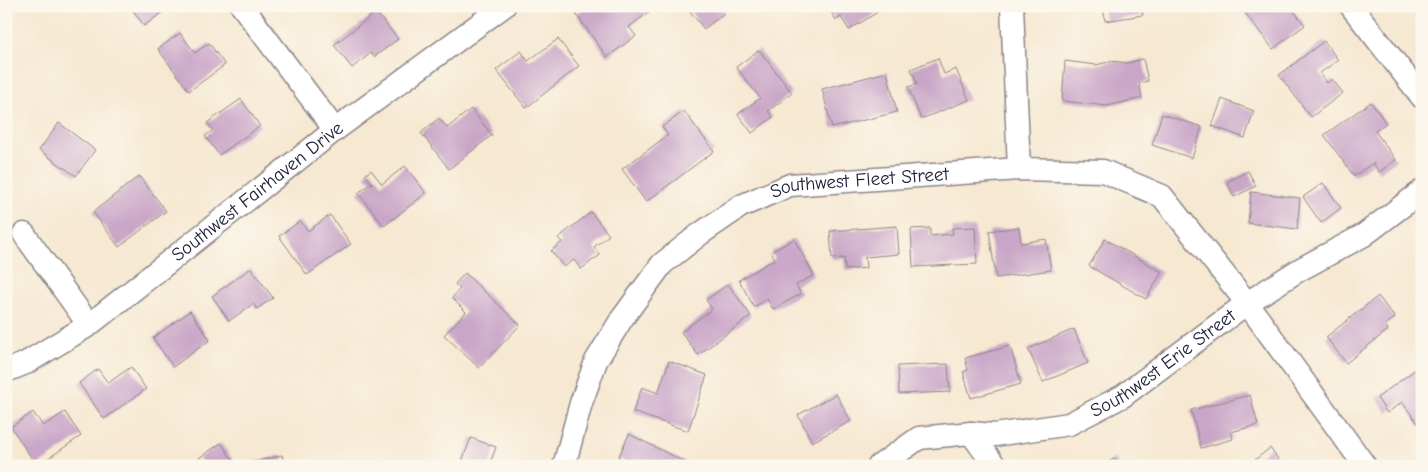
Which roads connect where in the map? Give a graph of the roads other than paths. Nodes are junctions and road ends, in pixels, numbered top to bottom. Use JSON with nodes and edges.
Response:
{"nodes":[{"id":1,"x":242,"y":6,"type":"edge"},
{"id":2,"x":504,"y":6,"type":"edge"},
{"id":3,"x":1012,"y":6,"type":"edge"},
{"id":4,"x":1351,"y":6,"type":"edge"},
{"id":5,"x":1422,"y":96,"type":"edge"},
{"id":6,"x":335,"y":130,"type":"junction"},
{"id":7,"x":1019,"y":169,"type":"junction"},
{"id":8,"x":1422,"y":191,"type":"edge"},
{"id":9,"x":24,"y":234,"type":"dead end"},
{"id":10,"x":1247,"y":303,"type":"junction"},
{"id":11,"x":89,"y":325,"type":"junction"},
{"id":12,"x":6,"y":371,"type":"edge"},
{"id":13,"x":971,"y":433,"type":"junction"},
{"id":14,"x":564,"y":466,"type":"edge"},
{"id":15,"x":879,"y":466,"type":"edge"},
{"id":16,"x":995,"y":466,"type":"edge"},
{"id":17,"x":1365,"y":466,"type":"edge"}],
"edges":[{"from":1,"to":6,"type":"street"},
{"from":2,"to":6,"type":"street","name":"Southwest Fairhaven Drive"},
{"from":3,"to":7,"type":"street"},
{"from":4,"to":5,"type":"street"},
{"from":6,"to":11,"type":"street","name":"Southwest Fairhaven Drive"},
{"from":7,"to":10,"type":"street","name":"Southwest Fleet Street"},
{"from":7,"to":14,"type":"street","name":"Southwest Fleet Street"},
{"from":8,"to":10,"type":"street","name":"Southwest Erie Street"},
{"from":9,"to":11,"type":"street"},
{"from":10,"to":13,"type":"street","name":"Southwest Erie Street"},
{"from":10,"to":17,"type":"street","name":"Southwest Fleet Street"},
{"from":11,"to":12,"type":"street","name":"Southwest Fairhaven Drive"},
{"from":13,"to":15,"type":"street","name":"Southwest Erie Street"},
{"from":13,"to":16,"type":"street"}]}
